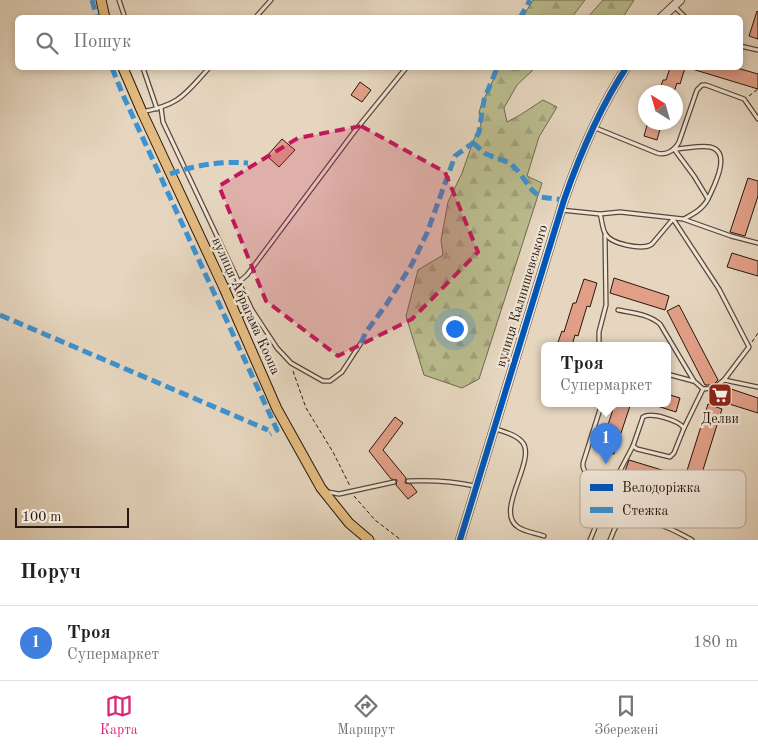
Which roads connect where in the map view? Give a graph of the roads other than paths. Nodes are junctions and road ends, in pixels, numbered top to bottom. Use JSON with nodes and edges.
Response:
{"nodes":[{"id":1,"x":101,"y":0,"type":"edge"},
{"id":2,"x":119,"y":0,"type":"edge"},
{"id":3,"x":271,"y":0,"type":"edge"},
{"id":4,"x":677,"y":3,"type":"edge"},
{"id":5,"x":104,"y":15,"type":"edge"},
{"id":6,"x":124,"y":15,"type":"edge"},
{"id":7,"x":258,"y":15,"type":"edge"},
{"id":8,"x":664,"y":15,"type":"edge"},
{"id":9,"x":684,"y":15,"type":"edge"},
{"id":10,"x":743,"y":47,"type":"edge"},
{"id":11,"x":758,"y":50,"type":"edge"},
{"id":12,"x":124,"y":70,"type":"edge"},
{"id":13,"x":144,"y":70,"type":"edge"},
{"id":14,"x":207,"y":70,"type":"edge"},
{"id":15,"x":404,"y":70,"type":"edge"},
{"id":16,"x":625,"y":70,"type":"edge"},
{"id":17,"x":159,"y":109,"type":"junction"},
{"id":18,"x":142,"y":112,"type":"junction"},
{"id":19,"x":758,"y":119,"type":"edge"},
{"id":20,"x":592,"y":127,"type":"junction"},
{"id":21,"x":674,"y":149,"type":"junction"},
{"id":22,"x":708,"y":199,"type":"junction"},
{"id":23,"x":561,"y":210,"type":"junction"},
{"id":24,"x":600,"y":214,"type":"junction"},
{"id":25,"x":673,"y":219,"type":"junction"},
{"id":26,"x":683,"y":219,"type":"junction"},
{"id":27,"x":605,"y":234,"type":"junction"},
{"id":28,"x":758,"y":242,"type":"edge"},
{"id":29,"x":239,"y":282,"type":"junction"},
{"id":30,"x":224,"y":288,"type":"junction"},
{"id":31,"x":252,"y":310,"type":"junction"},
{"id":32,"x":618,"y":310,"type":"dead end"},
{"id":33,"x":236,"y":318,"type":"junction"},
{"id":34,"x":599,"y":342,"type":"edge"},
{"id":35,"x":671,"y":342,"type":"edge"},
{"id":36,"x":671,"y":342,"type":"edge"},
{"id":37,"x":361,"y":343,"type":"dead end"},
{"id":38,"x":671,"y":375,"type":"edge"},
{"id":39,"x":724,"y":380,"type":"junction"},
{"id":40,"x":694,"y":381,"type":"junction"},
{"id":41,"x":758,"y":387,"type":"edge"},
{"id":42,"x":703,"y":389,"type":"junction"},
{"id":43,"x":601,"y":407,"type":"edge"},
{"id":44,"x":684,"y":428,"type":"junction"},
{"id":45,"x":495,"y":429,"type":"junction"},
{"id":46,"x":633,"y":446,"type":"junction"},
{"id":47,"x":583,"y":470,"type":"edge"},
{"id":48,"x":620,"y":470,"type":"edge"},
{"id":49,"x":394,"y":482,"type":"dead end"},
{"id":50,"x":408,"y":482,"type":"dead end"},
{"id":51,"x":478,"y":487,"type":"junction"},
{"id":52,"x":321,"y":488,"type":"junction"},
{"id":53,"x":595,"y":528,"type":"edge"},
{"id":54,"x":615,"y":528,"type":"edge"},
{"id":55,"x":665,"y":528,"type":"edge"},
{"id":56,"x":544,"y":536,"type":"dead end"},
{"id":57,"x":369,"y":540,"type":"edge"},
{"id":58,"x":460,"y":540,"type":"edge"},
{"id":59,"x":590,"y":540,"type":"edge"},
{"id":60,"x":610,"y":540,"type":"edge"},
{"id":61,"x":692,"y":540,"type":"edge"}],
"edges":[{"from":1,"to":5,"type":"main road"},
{"from":2,"to":6,"type":"lane"},
{"from":3,"to":7,"type":"lane"},
{"from":4,"to":8,"type":"street"},
{"from":4,"to":9,"type":"lane"},
{"from":10,"to":11,"type":"lane"},
{"from":12,"to":18,"type":"main road","name":"вулиця Абрагама Коопа"},
{"from":13,"to":17,"type":"lane"},
{"from":14,"to":17,"type":"lane"},
{"from":15,"to":29,"type":"lane"},
{"from":16,"to":20,"type":"street","name":"вулиця Калнишевського"},
{"from":17,"to":18,"type":"lane"},
{"from":17,"to":29,"type":"lane"},
{"from":18,"to":30,"type":"main road","name":"вулиця Абрагама Коопа"},
{"from":19,"to":21,"type":"lane"},
{"from":20,"to":21,"type":"lane"},
{"from":20,"to":23,"type":"street","name":"вулиця Калнишевського"},
{"from":21,"to":22,"type":"lane"},
{"from":21,"to":22,"type":"lane"},
{"from":22,"to":26,"type":"lane"},
{"from":23,"to":24,"type":"lane"},
{"from":23,"to":45,"type":"street","name":"вулиця Калнишевського"},
{"from":24,"to":25,"type":"lane"},
{"from":24,"to":27,"type":"lane"},
{"from":25,"to":26,"type":"lane"},
{"from":25,"to":27,"type":"lane"},
{"from":25,"to":39,"type":"lane"},
{"from":26,"to":28,"type":"lane"},
{"from":27,"to":34,"type":"lane"},
{"from":29,"to":30,"type":"lane"},
{"from":29,"to":31,"type":"lane"},
{"from":30,"to":33,"type":"main road","name":"вулиця Абрагама Коопа"},
{"from":31,"to":33,"type":"lane"},
{"from":31,"to":37,"type":"lane"},
{"from":32,"to":36,"type":"lane"},
{"from":33,"to":52,"type":"main road","name":"вулиця Абрагама Коопа"},
{"from":35,"to":40,"type":"lane"},
{"from":38,"to":40,"type":"lane"},
{"from":39,"to":41,"type":"lane"},
{"from":39,"to":42,"type":"lane"},
{"from":40,"to":42,"type":"lane"},
{"from":42,"to":44,"type":"lane"},
{"from":43,"to":47,"type":"lane"},
{"from":44,"to":46,"type":"lane"},
{"from":44,"to":46,"type":"lane"},
{"from":45,"to":51,"type":"street","name":"вулиця Калнишевського"},
{"from":45,"to":56,"type":"lane"},
{"from":46,"to":48,"type":"lane"},
{"from":49,"to":52,"type":"lane"},
{"from":50,"to":51,"type":"lane"},
{"from":51,"to":58,"type":"street","name":"вулиця Калнишевського"},
{"from":52,"to":57,"type":"main road","name":"вулиця Абрагама Коопа"},
{"from":53,"to":59,"type":"lane"},
{"from":54,"to":60,"type":"lane"},
{"from":55,"to":61,"type":"lane"}]}
